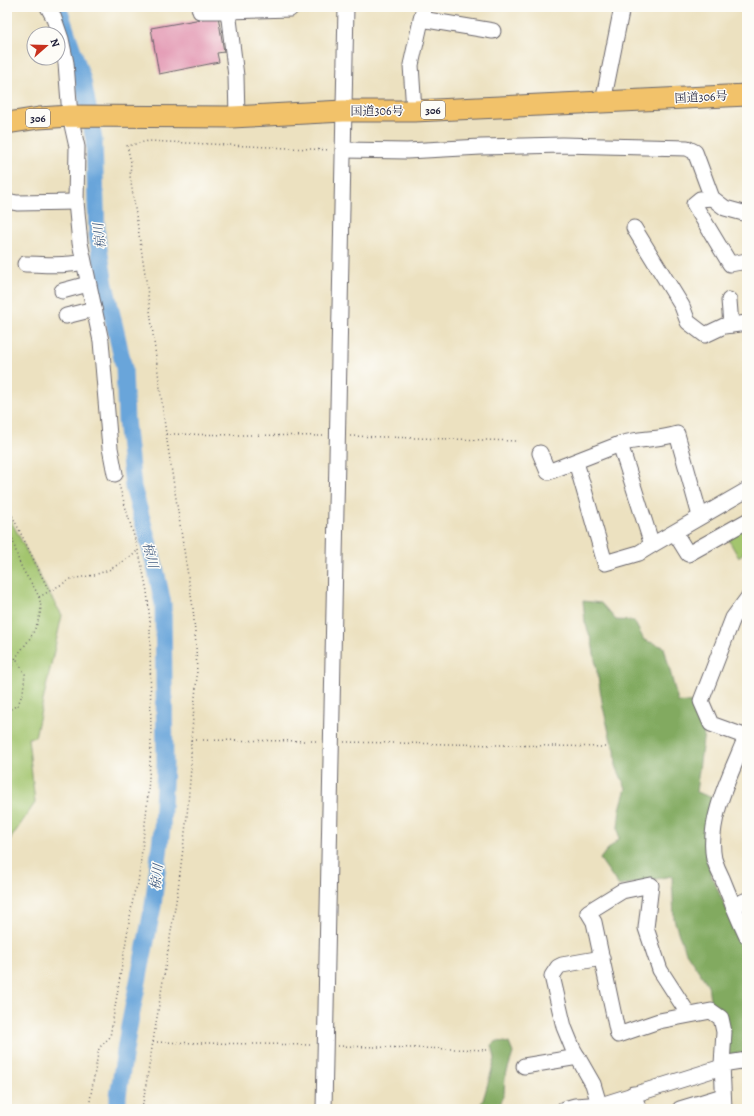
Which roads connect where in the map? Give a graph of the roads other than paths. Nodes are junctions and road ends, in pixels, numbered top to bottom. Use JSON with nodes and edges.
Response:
{"nodes":[{"id":1,"x":48,"y":7,"type":"edge"},
{"id":2,"x":199,"y":7,"type":"edge"},
{"id":3,"x":346,"y":7,"type":"edge"},
{"id":4,"x":622,"y":7,"type":"edge"},
{"id":5,"x":290,"y":9,"type":"dead end"},
{"id":6,"x":228,"y":11,"type":"junction"},
{"id":7,"x":423,"y":13,"type":"edge"},
{"id":8,"x":493,"y":31,"type":"dead end"},
{"id":9,"x":747,"y":95,"type":"edge"},
{"id":10,"x":603,"y":102,"type":"junction"},
{"id":11,"x":343,"y":111,"type":"junction"},
{"id":12,"x":414,"y":111,"type":"junction"},
{"id":13,"x":70,"y":116,"type":"junction"},
{"id":14,"x":237,"y":117,"type":"junction"},
{"id":15,"x":7,"y":123,"type":"edge"},
{"id":16,"x":343,"y":150,"type":"junction"},
{"id":17,"x":712,"y":198,"type":"junction"},
{"id":18,"x":7,"y":201,"type":"edge"},
{"id":19,"x":76,"y":202,"type":"junction"},
{"id":20,"x":747,"y":214,"type":"edge"},
{"id":21,"x":634,"y":228,"type":"dead end"},
{"id":22,"x":747,"y":261,"type":"edge"},
{"id":23,"x":83,"y":262,"type":"junction"},
{"id":24,"x":25,"y":264,"type":"dead end"},
{"id":25,"x":88,"y":284,"type":"junction"},
{"id":26,"x":62,"y":291,"type":"dead end"},
{"id":27,"x":729,"y":300,"type":"dead end"},
{"id":28,"x":94,"y":309,"type":"junction"},
{"id":29,"x":66,"y":316,"type":"dead end"},
{"id":30,"x":747,"y":323,"type":"edge"},
{"id":31,"x":731,"y":324,"type":"junction"},
{"id":32,"x":620,"y":444,"type":"junction"},
{"id":33,"x":540,"y":453,"type":"dead end"},
{"id":34,"x":576,"y":462,"type":"junction"},
{"id":35,"x":115,"y":474,"type":"road end"},
{"id":36,"x":747,"y":490,"type":"edge"},
{"id":37,"x":700,"y":516,"type":"junction"},
{"id":38,"x":747,"y":521,"type":"edge"},
{"id":39,"x":674,"y":533,"type":"junction"},
{"id":40,"x":652,"y":545,"type":"junction"},
{"id":41,"x":747,"y":599,"type":"edge"},
{"id":42,"x":747,"y":736,"type":"edge"},
{"id":43,"x":747,"y":900,"type":"edge"},
{"id":44,"x":733,"y":906,"type":"junction"},
{"id":45,"x":747,"y":937,"type":"edge"},
{"id":46,"x":602,"y":958,"type":"junction"},
{"id":47,"x":689,"y":1015,"type":"junction"},
{"id":48,"x":578,"y":1057,"type":"junction"},
{"id":49,"x":747,"y":1060,"type":"edge"},
{"id":50,"x":524,"y":1066,"type":"dead end"},
{"id":51,"x":722,"y":1066,"type":"junction"},
{"id":52,"x":634,"y":1094,"type":"junction"},
{"id":53,"x":723,"y":1103,"type":"edge"},
{"id":54,"x":599,"y":1104,"type":"junction"},
{"id":55,"x":324,"y":1109,"type":"edge"},
{"id":56,"x":564,"y":1109,"type":"edge"},
{"id":57,"x":638,"y":1109,"type":"edge"},
{"id":58,"x":680,"y":1109,"type":"edge"}],
"edges":[{"from":1,"to":13,"type":"street"},
{"from":2,"to":6,"type":"street"},
{"from":3,"to":11,"type":"street"},
{"from":4,"to":10,"type":"street"},
{"from":5,"to":6,"type":"street"},
{"from":6,"to":14,"type":"street"},
{"from":7,"to":8,"type":"street"},
{"from":7,"to":12,"type":"street"},
{"from":9,"to":10,"type":"highway","name":"国道306号","number":"306"},
{"from":10,"to":12,"type":"highway","name":"国道306号","number":"306"},
{"from":11,"to":12,"type":"highway","name":"国道306号","number":"306"},
{"from":11,"to":14,"type":"highway","name":"国道306号","number":"306"},
{"from":11,"to":16,"type":"street"},
{"from":13,"to":14,"type":"highway","name":"国道306号","number":"306"},
{"from":13,"to":15,"type":"highway","name":"国道306号","number":"306"},
{"from":13,"to":19,"type":"street"},
{"from":16,"to":17,"type":"street"},
{"from":16,"to":55,"type":"street"},
{"from":17,"to":20,"type":"street"},
{"from":17,"to":22,"type":"street"},
{"from":18,"to":19,"type":"street"},
{"from":19,"to":23,"type":"street"},
{"from":21,"to":31,"type":"street"},
{"from":23,"to":24,"type":"street"},
{"from":23,"to":25,"type":"street"},
{"from":25,"to":26,"type":"street"},
{"from":25,"to":28,"type":"street"},
{"from":27,"to":31,"type":"street"},
{"from":28,"to":29,"type":"street"},
{"from":28,"to":35,"type":"street"},
{"from":30,"to":31,"type":"street"},
{"from":32,"to":34,"type":"street"},
{"from":32,"to":37,"type":"street"},
{"from":32,"to":40,"type":"street"},
{"from":33,"to":34,"type":"street"},
{"from":34,"to":40,"type":"street"},
{"from":36,"to":37,"type":"street"},
{"from":37,"to":39,"type":"street"},
{"from":38,"to":39,"type":"street"},
{"from":39,"to":40,"type":"street"},
{"from":41,"to":42,"type":"street"},
{"from":42,"to":44,"type":"street"},
{"from":43,"to":44,"type":"street"},
{"from":44,"to":45,"type":"street"},
{"from":46,"to":47,"type":"street"},
{"from":46,"to":47,"type":"street"},
{"from":46,"to":48,"type":"street"},
{"from":47,"to":51,"type":"street"},
{"from":48,"to":50,"type":"street"},
{"from":48,"to":54,"type":"street"},
{"from":49,"to":51,"type":"street"},
{"from":51,"to":52,"type":"street"},
{"from":51,"to":53,"type":"street"},
{"from":52,"to":54,"type":"street"},
{"from":52,"to":57,"type":"street"},
{"from":53,"to":58,"type":"street"},
{"from":54,"to":56,"type":"street"}]}
